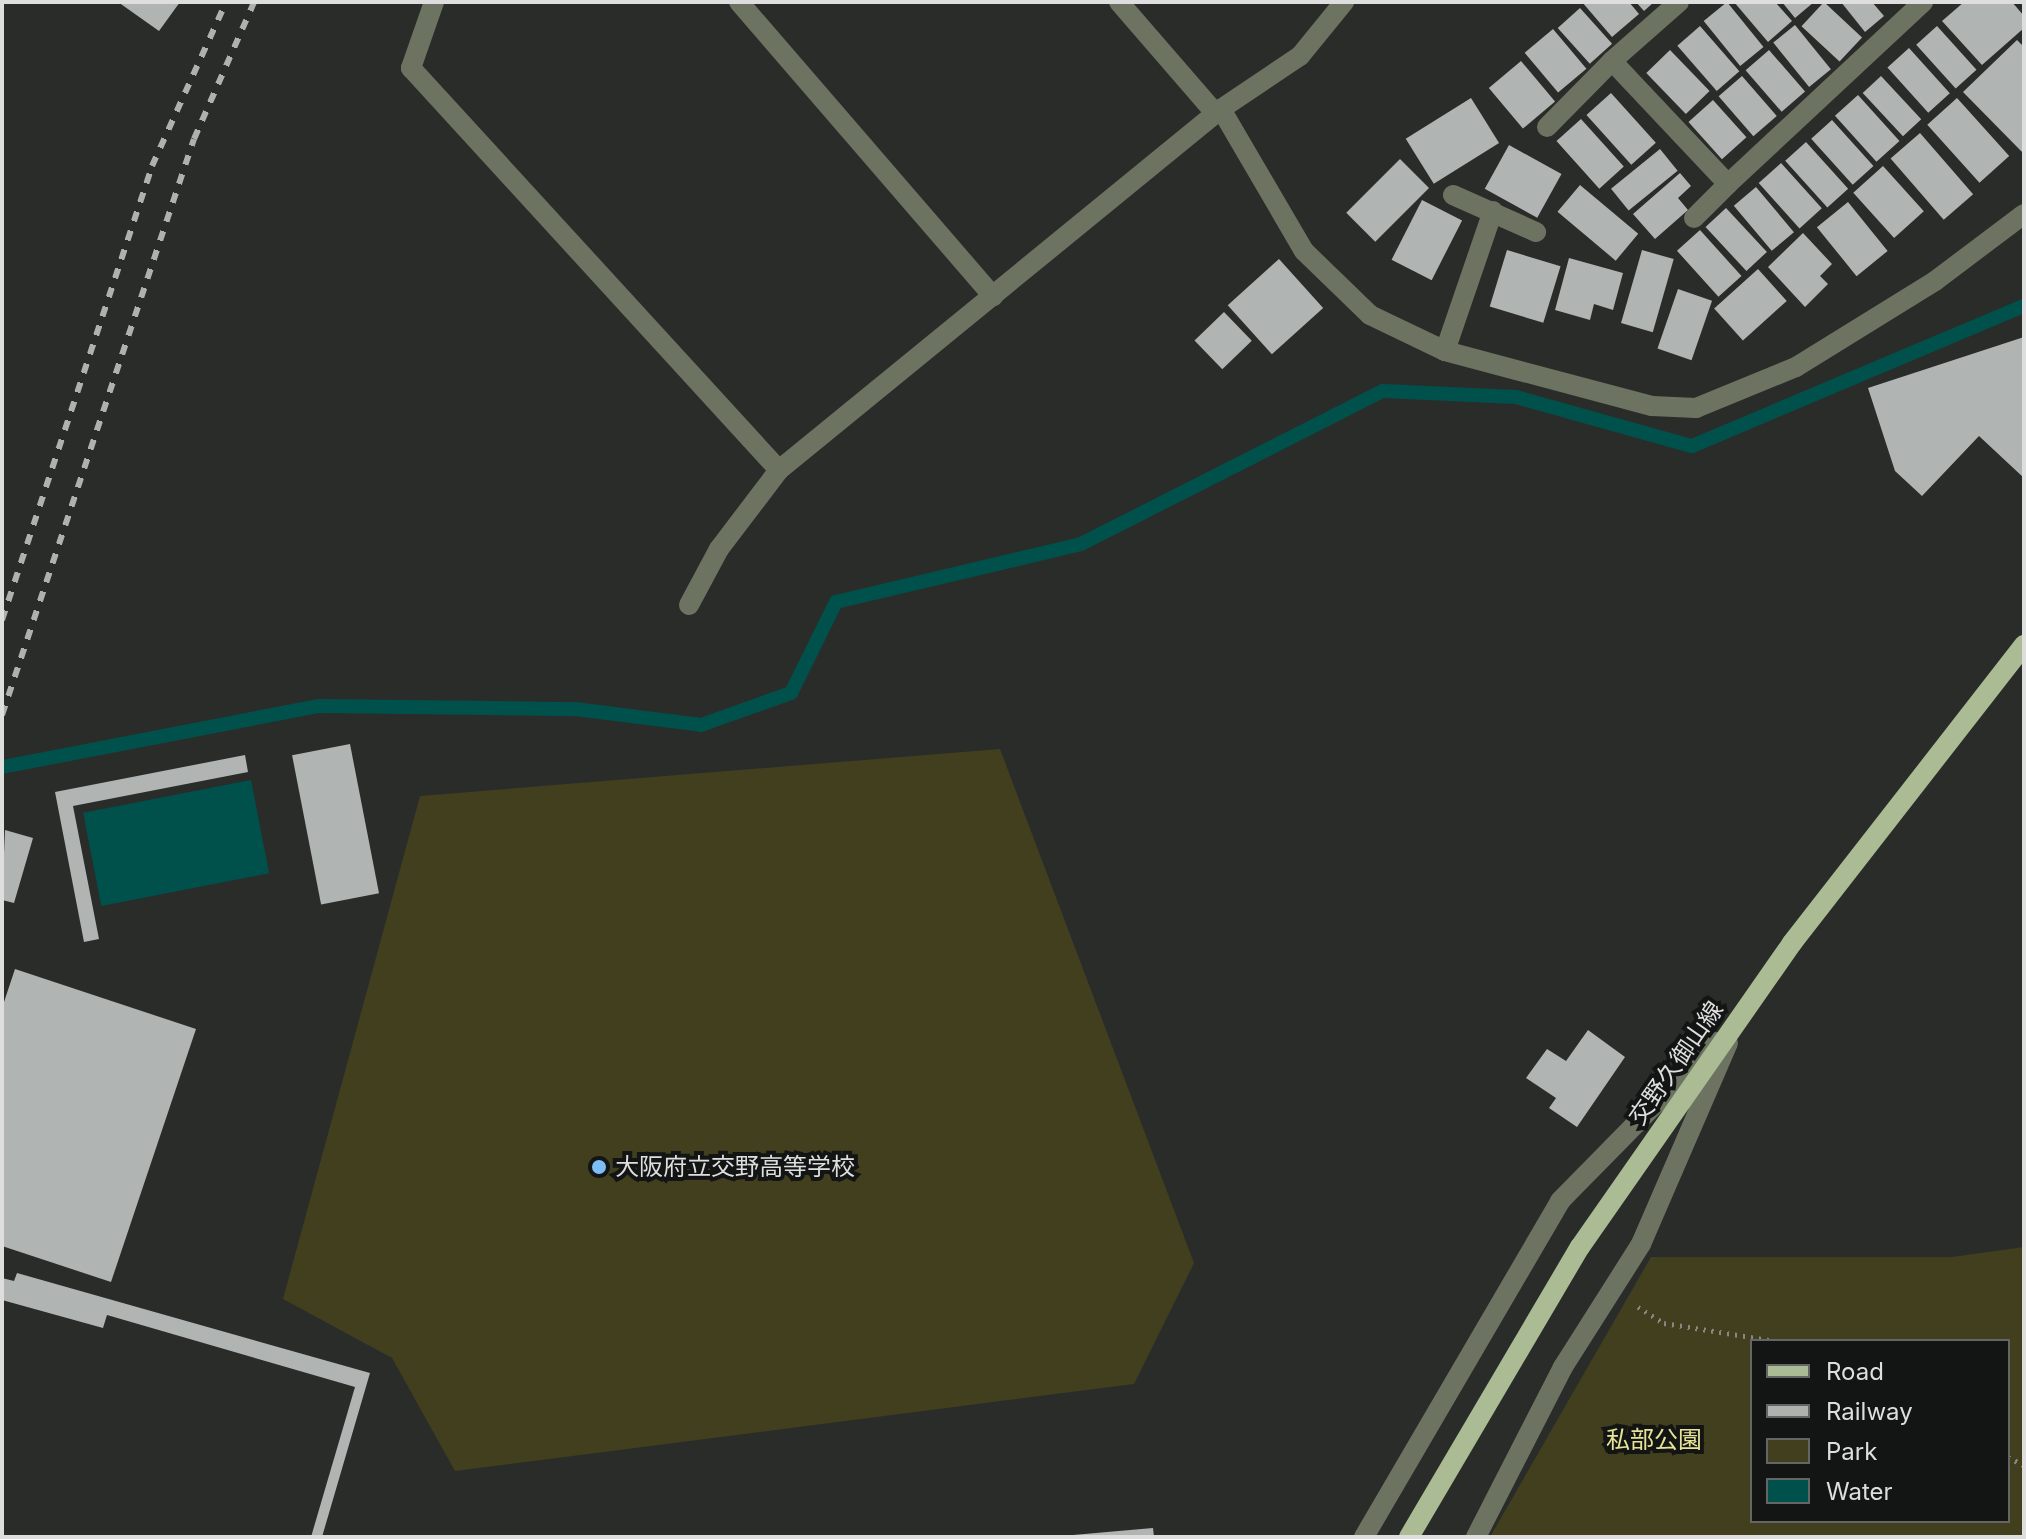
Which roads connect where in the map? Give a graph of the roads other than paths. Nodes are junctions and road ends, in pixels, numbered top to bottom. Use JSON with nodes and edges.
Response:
{"nodes":[{"id":1,"x":434,"y":2,"type":"edge"},
{"id":2,"x":739,"y":2,"type":"edge"},
{"id":3,"x":1119,"y":2,"type":"edge"},
{"id":4,"x":1344,"y":2,"type":"edge"},
{"id":5,"x":1679,"y":2,"type":"edge"},
{"id":6,"x":1923,"y":2,"type":"edge"},
{"id":7,"x":1612,"y":61,"type":"junction"},
{"id":8,"x":1218,"y":111,"type":"junction"},
{"id":9,"x":1547,"y":127,"type":"dead end"},
{"id":10,"x":1728,"y":184,"type":"junction"},
{"id":11,"x":1453,"y":195,"type":"dead end"},
{"id":12,"x":1493,"y":211,"type":"junction"},
{"id":13,"x":2024,"y":214,"type":"edge"},
{"id":14,"x":1694,"y":218,"type":"dead end"},
{"id":15,"x":1536,"y":232,"type":"dead end"},
{"id":16,"x":993,"y":296,"type":"junction"},
{"id":17,"x":1445,"y":351,"type":"junction"},
{"id":18,"x":779,"y":470,"type":"junction"},
{"id":19,"x":689,"y":605,"type":"dead end"},
{"id":20,"x":2024,"y":645,"type":"edge"},
{"id":21,"x":1738,"y":1020,"type":"junction"},
{"id":22,"x":1364,"y":1537,"type":"edge"},
{"id":23,"x":1409,"y":1537,"type":"edge"},
{"id":24,"x":1476,"y":1537,"type":"edge"}],
"edges":[{"from":1,"to":18,"type":"street"},
{"from":2,"to":16,"type":"street"},
{"from":3,"to":8,"type":"street"},
{"from":4,"to":8,"type":"street"},
{"from":5,"to":7,"type":"street"},
{"from":6,"to":10,"type":"street"},
{"from":7,"to":9,"type":"street"},
{"from":7,"to":10,"type":"street"},
{"from":8,"to":16,"type":"street"},
{"from":8,"to":17,"type":"street"},
{"from":10,"to":14,"type":"street"},
{"from":11,"to":12,"type":"street"},
{"from":12,"to":15,"type":"street"},
{"from":12,"to":17,"type":"street"},
{"from":13,"to":17,"type":"street"},
{"from":16,"to":18,"type":"street"},
{"from":18,"to":19,"type":"street"},
{"from":20,"to":21,"type":"main road","name":"交野久御山線"},
{"from":21,"to":22,"type":"street"},
{"from":21,"to":23,"type":"main road","name":"交野久御山線"},
{"from":21,"to":24,"type":"street"}]}
